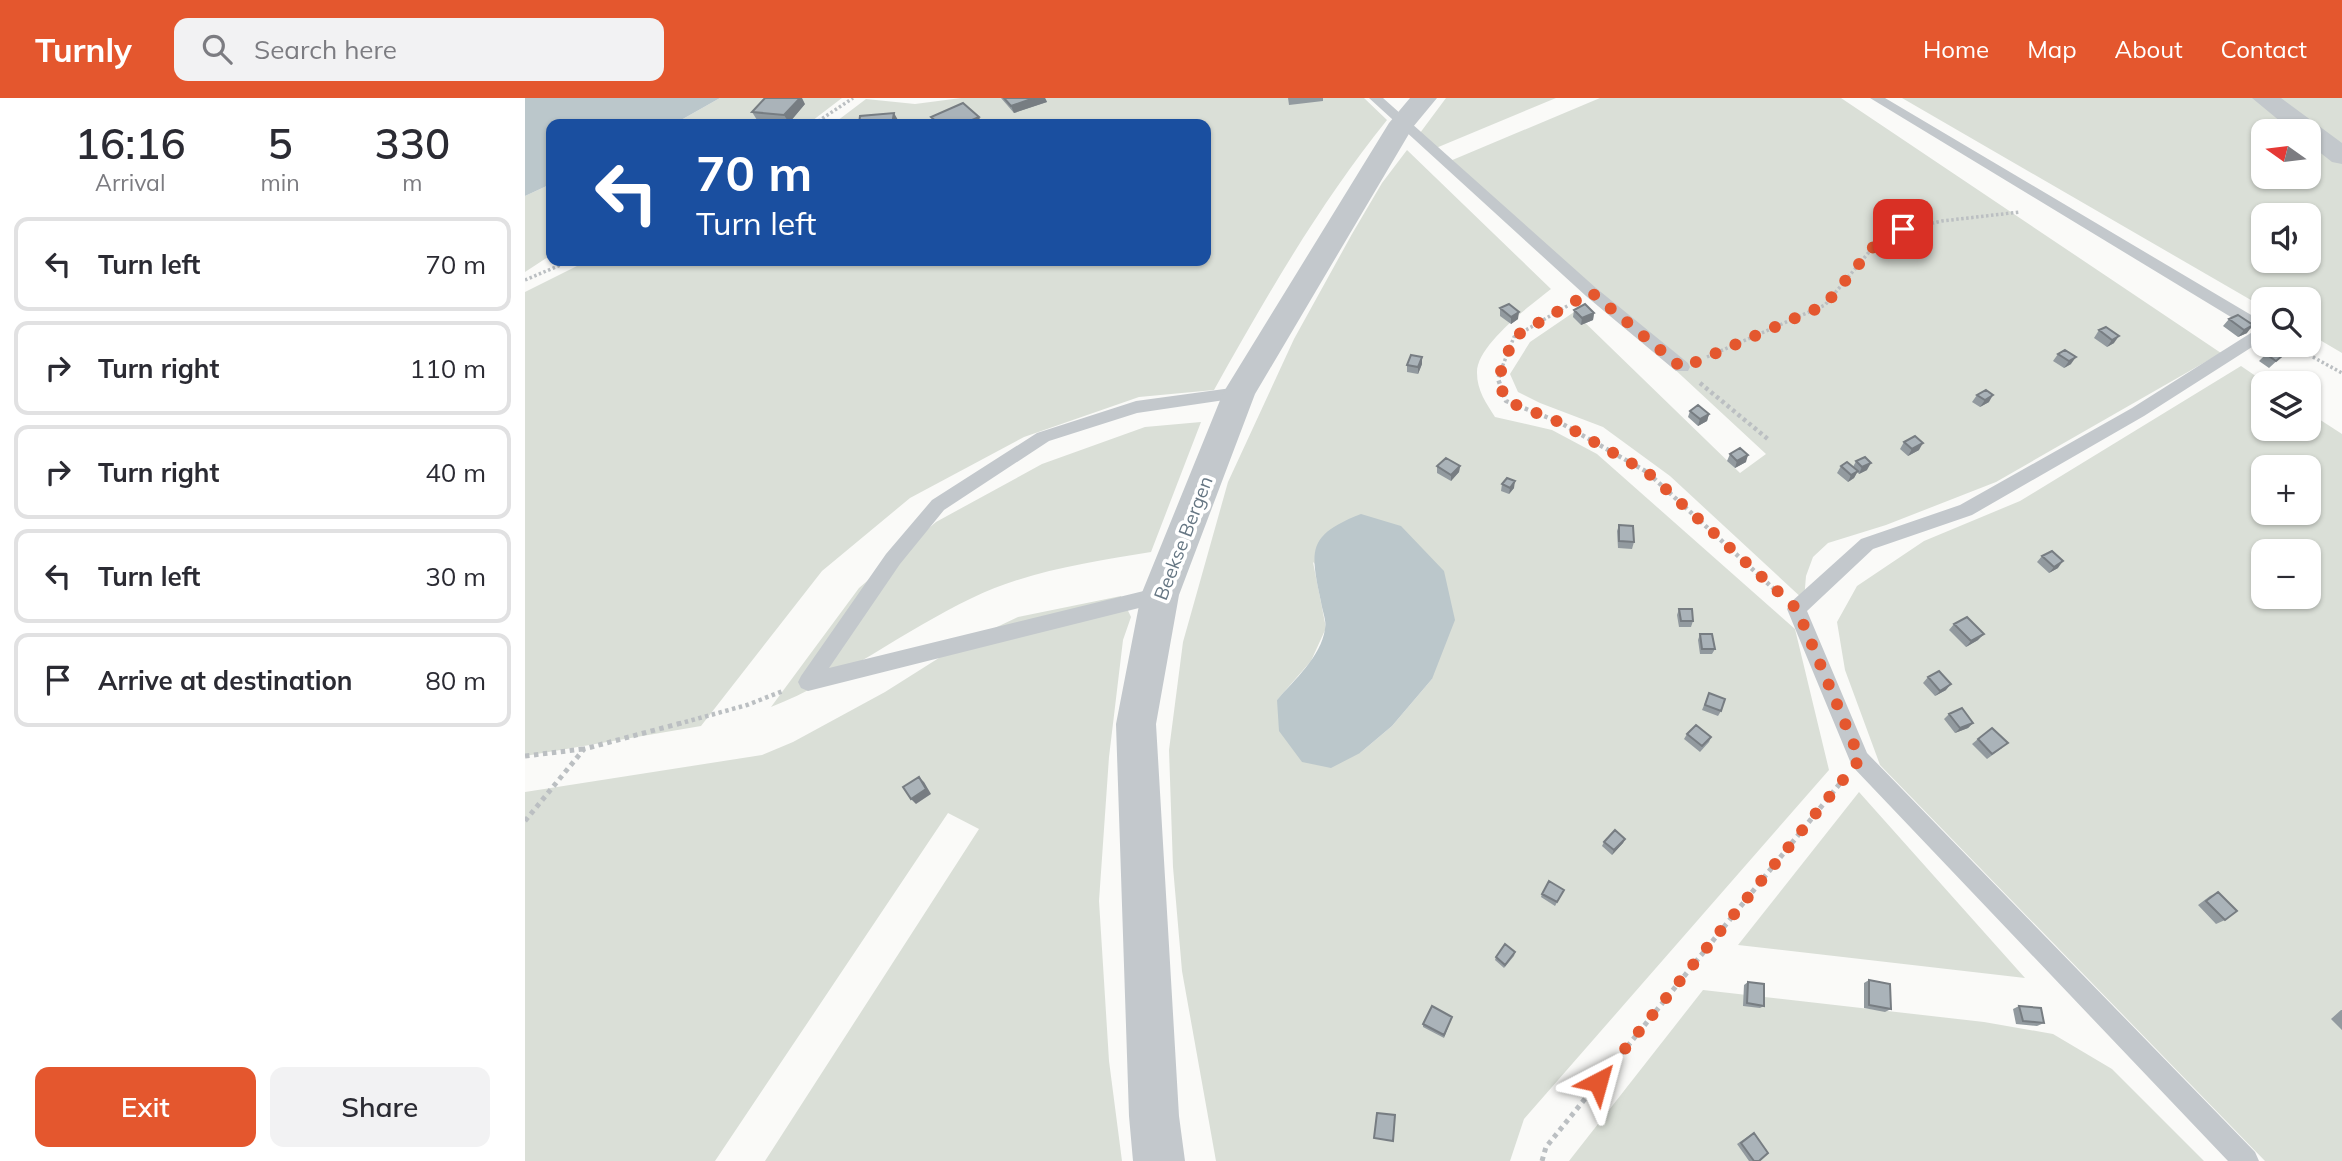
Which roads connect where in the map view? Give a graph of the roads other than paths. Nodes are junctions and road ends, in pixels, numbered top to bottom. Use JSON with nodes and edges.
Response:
{"nodes":[{"id":1,"x":1375,"y":98,"type":"edge"},
{"id":2,"x":1875,"y":98,"type":"edge"},
{"id":3,"x":2265,"y":98,"type":"edge"},
{"id":4,"x":1413,"y":111,"type":"edge"},
{"id":5,"x":2342,"y":156,"type":"edge"},
{"id":6,"x":2251,"y":323,"type":"edge"},
{"id":7,"x":2251,"y":338,"type":"edge"},
{"id":8,"x":1682,"y":368,"type":"road end"},
{"id":9,"x":1239,"y":393,"type":"junction"},
{"id":10,"x":1160,"y":596,"type":"junction"},
{"id":11,"x":1159,"y":1161,"type":"edge"},
{"id":12,"x":2246,"y":1161,"type":"edge"}],
"edges":[{"from":1,"to":4,"type":"lane"},
{"from":2,"to":6,"type":"lane"},
{"from":3,"to":5,"type":"street"},
{"from":4,"to":8,"type":"lane"},
{"from":4,"to":9,"type":"street","name":"Beekse Bergen"},
{"from":7,"to":12,"type":"lane"},
{"from":9,"to":10,"type":"street","name":"Beekse Bergen"},
{"from":9,"to":10,"type":"lane"},
{"from":10,"to":11,"type":"street","name":"Beekse Bergen"}]}
